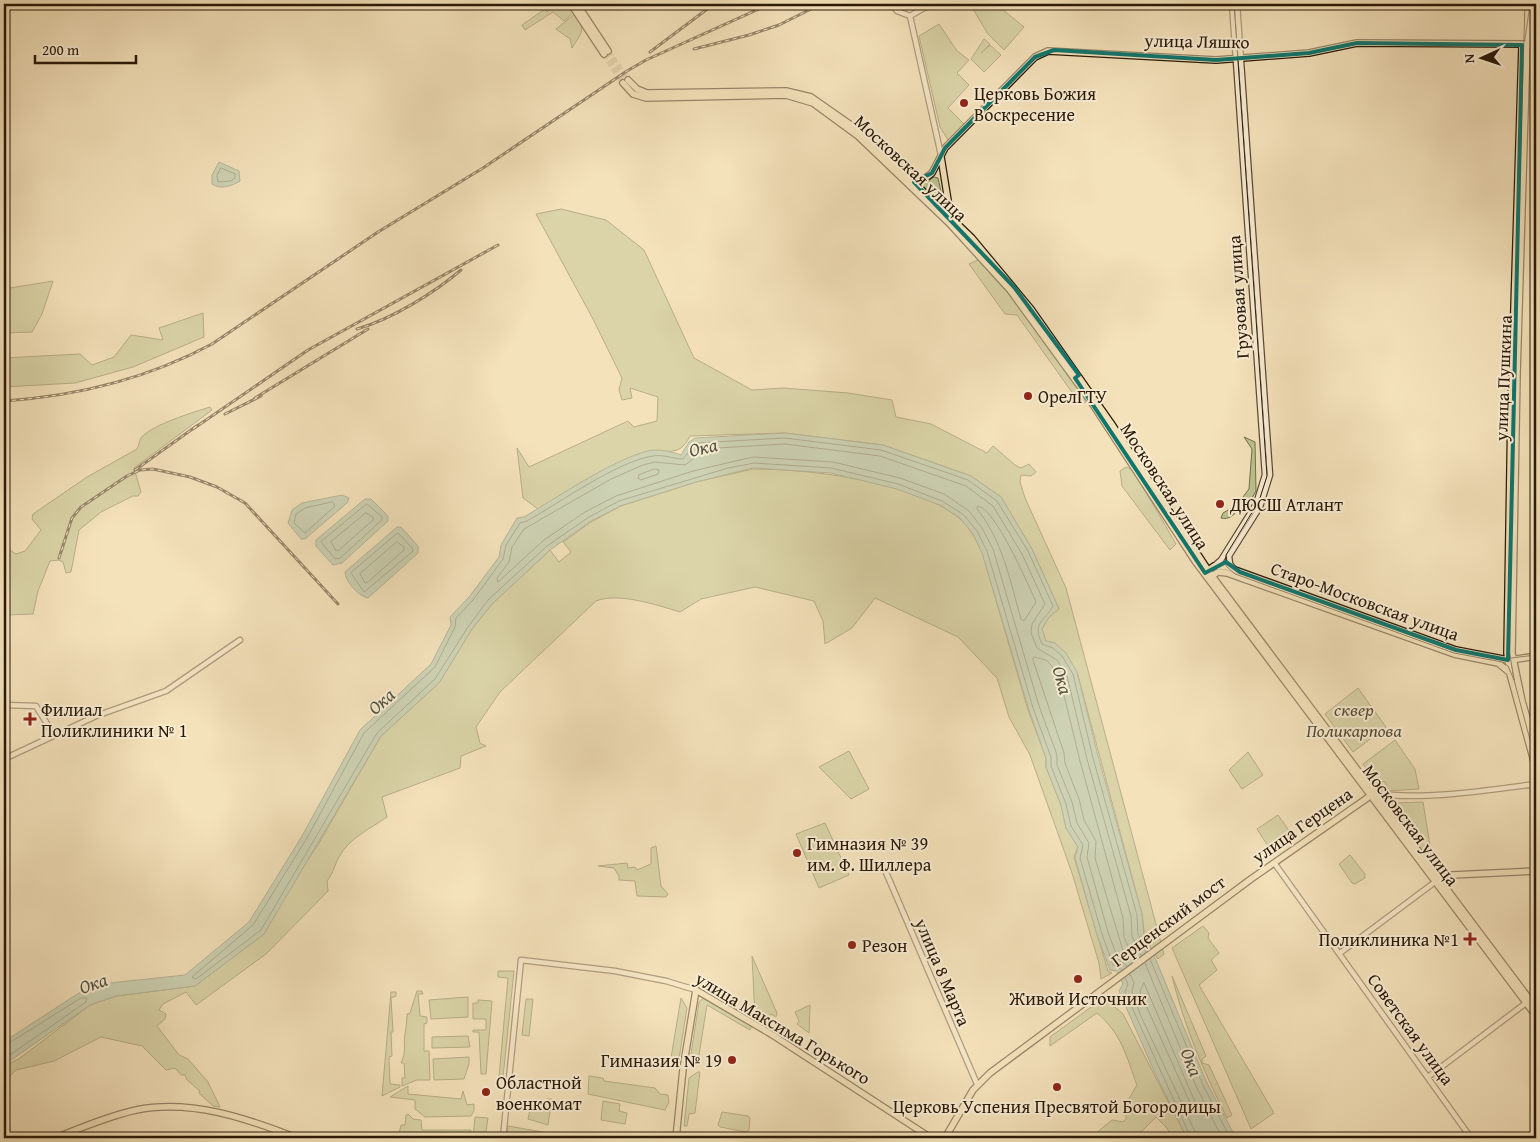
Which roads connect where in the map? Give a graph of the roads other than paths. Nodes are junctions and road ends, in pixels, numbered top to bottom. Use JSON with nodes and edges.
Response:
{"nodes":[{"id":1,"x":571,"y":4,"type":"edge"},
{"id":2,"x":577,"y":4,"type":"edge"},
{"id":3,"x":931,"y":4,"type":"edge"},
{"id":4,"x":1232,"y":4,"type":"edge"},
{"id":5,"x":1237,"y":4,"type":"edge"},
{"id":6,"x":1533,"y":4,"type":"edge"},
{"id":7,"x":893,"y":5,"type":"edge"},
{"id":8,"x":910,"y":16,"type":"junction"},
{"id":9,"x":1530,"y":20,"type":"junction"},
{"id":10,"x":1536,"y":39,"type":"edge"},
{"id":11,"x":1536,"y":44,"type":"edge"},
{"id":12,"x":1525,"y":45,"type":"junction"},
{"id":13,"x":1238,"y":59,"type":"junction"},
{"id":14,"x":625,"y":81,"type":"tunnel mouth"},
{"id":15,"x":631,"y":89,"type":"junction"},
{"id":16,"x":941,"y":155,"type":"junction"},
{"id":17,"x":914,"y":182,"type":"junction"},
{"id":18,"x":950,"y":221,"type":"junction"},
{"id":19,"x":1229,"y":556,"type":"junction"},
{"id":20,"x":1222,"y":558,"type":"junction"},
{"id":21,"x":1223,"y":566,"type":"junction"},
{"id":22,"x":1216,"y":569,"type":"junction"},
{"id":23,"x":1233,"y":572,"type":"junction"},
{"id":24,"x":1208,"y":575,"type":"junction"},
{"id":25,"x":240,"y":640,"type":"dead end"},
{"id":26,"x":1536,"y":656,"type":"edge"},
{"id":27,"x":1510,"y":660,"type":"junction"},
{"id":28,"x":1498,"y":663,"type":"junction"},
{"id":29,"x":1510,"y":674,"type":"junction"},
{"id":30,"x":4,"y":705,"type":"edge"},
{"id":31,"x":54,"y":735,"type":"junction"},
{"id":32,"x":1536,"y":750,"type":"edge"},
{"id":33,"x":4,"y":760,"type":"edge"},
{"id":34,"x":1536,"y":769,"type":"edge"},
{"id":35,"x":1536,"y":784,"type":"edge"},
{"id":36,"x":1373,"y":794,"type":"junction"},
{"id":37,"x":1275,"y":864,"type":"junction"},
{"id":38,"x":885,"y":870,"type":"dead end"},
{"id":39,"x":1536,"y":871,"type":"edge"},
{"id":40,"x":1250,"y":879,"type":"joint"},
{"id":41,"x":1438,"y":880,"type":"junction"},
{"id":42,"x":1340,"y":953,"type":"junction"},
{"id":43,"x":696,"y":990,"type":"junction"},
{"id":44,"x":1531,"y":1000,"type":"edge"},
{"id":45,"x":1536,"y":1008,"type":"edge"},
{"id":46,"x":1536,"y":1016,"type":"edge"},
{"id":47,"x":1428,"y":1077,"type":"junction"},
{"id":48,"x":977,"y":1084,"type":"junction"},
{"id":49,"x":55,"y":1138,"type":"edge"},
{"id":50,"x":297,"y":1138,"type":"edge"},
{"id":51,"x":504,"y":1138,"type":"edge"},
{"id":52,"x":676,"y":1138,"type":"edge"},
{"id":53,"x":930,"y":1138,"type":"edge"},
{"id":54,"x":945,"y":1138,"type":"edge"},
{"id":55,"x":1471,"y":1138,"type":"edge"}],
"edges":[{"from":1,"to":2,"type":"main road"},
{"from":3,"to":8,"type":"street"},
{"from":4,"to":13,"type":"street","name":"Грузовая улица"},
{"from":5,"to":13,"type":"street","name":"Грузовая улица"},
{"from":6,"to":9,"type":"street","name":"улица Пушкина"},
{"from":7,"to":8,"type":"street"},
{"from":8,"to":16,"type":"street"},
{"from":9,"to":10,"type":"street"},
{"from":9,"to":12,"type":"street","name":"улица Пушкина"},
{"from":11,"to":12,"type":"main road","name":"улица Ляшко"},
{"from":12,"to":13,"type":"main road","name":"улица Ляшко"},
{"from":12,"to":27,"type":"main road","name":"улица Пушкина"},
{"from":13,"to":16,"type":"main road","name":"улица Ляшко"},
{"from":13,"to":19,"type":"street","name":"Грузовая улица"},
{"from":13,"to":20,"type":"street","name":"Грузовая улица"},
{"from":14,"to":15,"type":"main road"},
{"from":15,"to":17,"type":"main road","name":"Московская улица"},
{"from":15,"to":18,"type":"main road","name":"Московская улица"},
{"from":16,"to":17,"type":"main road","name":"улица Ляшко"},
{"from":16,"to":18,"type":"main road"},
{"from":17,"to":18,"type":"main road","name":"Московская улица"},
{"from":18,"to":24,"type":"main road","name":"Московская улица"},
{"from":19,"to":21,"type":"street","name":"Грузовая улица"},
{"from":19,"to":23,"type":"street"},
{"from":20,"to":21,"type":"street"},
{"from":20,"to":22,"type":"street","name":"Грузовая улица"},
{"from":21,"to":22,"type":"main road","name":"Старо-Московская улица"},
{"from":21,"to":23,"type":"main road","name":"Старо-Московская улица"},
{"from":22,"to":23,"type":"main road"},
{"from":22,"to":24,"type":"main road","name":"Грузовая улица"},
{"from":23,"to":27,"type":"main road","name":"Старо-Московская улица"},
{"from":23,"to":28,"type":"main road"},
{"from":24,"to":36,"type":"main road","name":"Московская улица"},
{"from":25,"to":31,"type":"street"},
{"from":26,"to":27,"type":"main road"},
{"from":27,"to":28,"type":"main road"},
{"from":27,"to":29,"type":"main road","name":"улица Пушкина"},
{"from":27,"to":32,"type":"main road","name":"улица Пушкина"},
{"from":28,"to":29,"type":"main road"},
{"from":29,"to":34,"type":"main road","name":"улица Пушкина"},
{"from":30,"to":31,"type":"street"},
{"from":31,"to":33,"type":"street"},
{"from":35,"to":36,"type":"street"},
{"from":36,"to":37,"type":"main road","name":"улица Герцена"},
{"from":36,"to":41,"type":"main road","name":"Московская улица"},
{"from":37,"to":40,"type":"main road","name":"улица Герцена"},
{"from":37,"to":42,"type":"street","name":"Советская улица"},
{"from":38,"to":48,"type":"street","name":"улица 8 Марта"},
{"from":39,"to":41,"type":"main road"},
{"from":40,"to":48,"type":"main road","name":"Герценский мост"},
{"from":41,"to":42,"type":"street"},
{"from":41,"to":44,"type":"main road","name":"Московская улица"},
{"from":42,"to":47,"type":"street","name":"Советская улица"},
{"from":43,"to":51,"type":"street","name":"улица Максима Горького"},
{"from":43,"to":52,"type":"main road"},
{"from":43,"to":53,"type":"main road","name":"улица Максима Горького"},
{"from":44,"to":45,"type":"main road","name":"Московская улица"},
{"from":44,"to":46,"type":"main road","name":"Московская улица"},
{"from":44,"to":47,"type":"street"},
{"from":47,"to":55,"type":"street","name":"Советская улица"},
{"from":48,"to":54,"type":"main road"},
{"from":49,"to":50,"type":"main road"}]}
